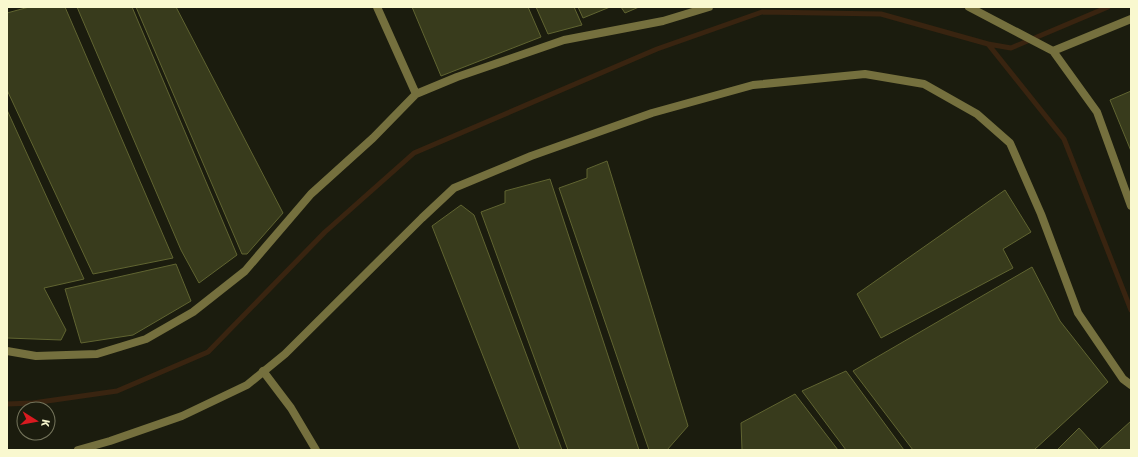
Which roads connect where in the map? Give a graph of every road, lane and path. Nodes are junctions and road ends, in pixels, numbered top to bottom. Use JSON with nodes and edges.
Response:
{"nodes":[{"id":1,"x":377,"y":7,"type":"edge"},
{"id":2,"x":709,"y":7,"type":"edge"},
{"id":3,"x":969,"y":7,"type":"edge"},
{"id":4,"x":1131,"y":19,"type":"edge"},
{"id":5,"x":1053,"y":52,"type":"junction"},
{"id":6,"x":416,"y":94,"type":"junction"},
{"id":7,"x":1131,"y":206,"type":"edge"},
{"id":8,"x":7,"y":351,"type":"edge"},
{"id":9,"x":264,"y":372,"type":"junction"},
{"id":10,"x":1131,"y":385,"type":"edge"},
{"id":11,"x":78,"y":450,"type":"edge"},
{"id":12,"x":316,"y":450,"type":"edge"}],
"edges":[{"from":1,"to":6,"type":"street"},
{"from":2,"to":6,"type":"street"},
{"from":3,"to":5,"type":"street"},
{"from":4,"to":5,"type":"street"},
{"from":5,"to":7,"type":"street"},
{"from":6,"to":8,"type":"street"},
{"from":9,"to":10,"type":"street"},
{"from":9,"to":11,"type":"street"},
{"from":9,"to":12,"type":"street"}]}
